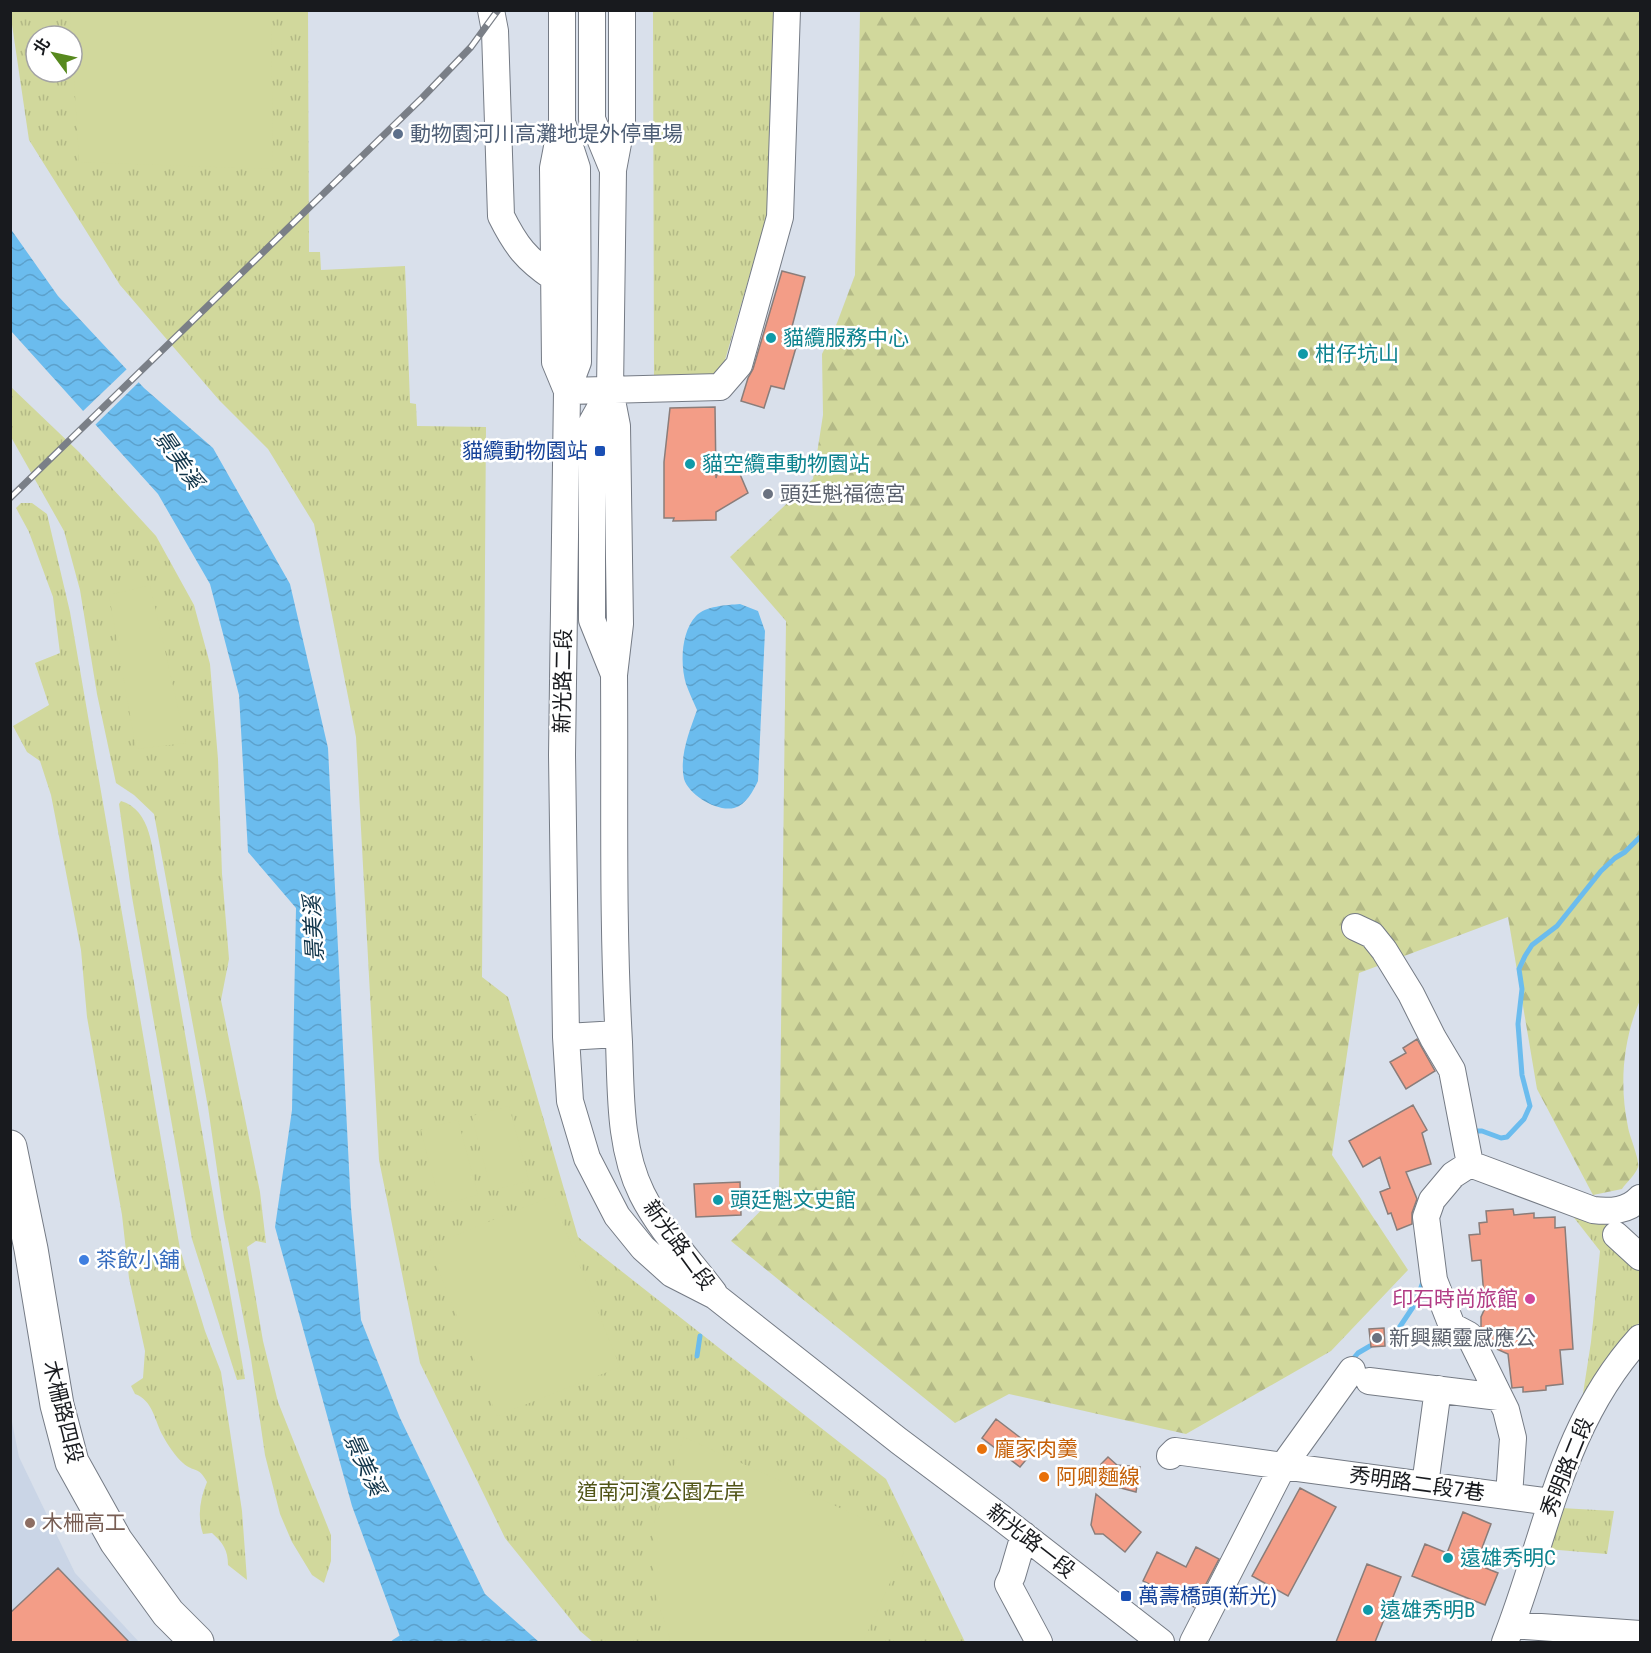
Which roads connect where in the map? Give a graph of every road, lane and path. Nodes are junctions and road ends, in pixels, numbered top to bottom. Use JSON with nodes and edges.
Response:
{"nodes":[{"id":1,"x":491,"y":10,"type":"edge"},
{"id":2,"x":562,"y":10,"type":"edge"},
{"id":3,"x":592,"y":10,"type":"edge"},
{"id":4,"x":622,"y":10,"type":"edge"},
{"id":5,"x":787,"y":10,"type":"edge"},
{"id":6,"x":562,"y":121,"type":"junction"},
{"id":7,"x":613,"y":170,"type":"junction"},
{"id":8,"x":554,"y":278,"type":"junction"},
{"id":9,"x":610,"y":390,"type":"junction"},
{"id":10,"x":567,"y":391,"type":"junction"},
{"id":11,"x":1355,"y":927,"type":"dead end"},
{"id":12,"x":618,"y":1034,"type":"junction"},
{"id":13,"x":566,"y":1037,"type":"junction"},
{"id":14,"x":10,"y":1147,"type":"edge"},
{"id":15,"x":1470,"y":1164,"type":"junction"},
{"id":16,"x":1641,"y":1198,"type":"edge"},
{"id":17,"x":1616,"y":1235,"type":"dead end"},
{"id":18,"x":10,"y":1245,"type":"edge"},
{"id":19,"x":1641,"y":1257,"type":"edge"},
{"id":20,"x":716,"y":1296,"type":"junction"},
{"id":21,"x":1641,"y":1338,"type":"edge"},
{"id":22,"x":1438,"y":1389,"type":"junction"},
{"id":23,"x":1499,"y":1397,"type":"junction"},
{"id":24,"x":899,"y":1441,"type":"joint"},
{"id":25,"x":1170,"y":1456,"type":"dead end"},
{"id":26,"x":1283,"y":1466,"type":"junction"},
{"id":27,"x":1425,"y":1485,"type":"junction"},
{"id":28,"x":1509,"y":1496,"type":"junction"},
{"id":29,"x":1551,"y":1502,"type":"junction"},
{"id":30,"x":1024,"y":1535,"type":"junction"},
{"id":31,"x":1509,"y":1634,"type":"edge"},
{"id":32,"x":1641,"y":1634,"type":"edge"},
{"id":33,"x":170,"y":1642,"type":"edge"},
{"id":34,"x":197,"y":1642,"type":"edge"},
{"id":35,"x":1039,"y":1642,"type":"edge"},
{"id":36,"x":1161,"y":1642,"type":"edge"},
{"id":37,"x":1193,"y":1642,"type":"edge"}],
"edges":[{"from":1,"to":8,"type":"street"},
{"from":2,"to":6,"type":"street","name":"新光路二段"},
{"from":3,"to":7,"type":"street"},
{"from":4,"to":7,"type":"street","name":"新光路二段"},
{"from":5,"to":9,"type":"street"},
{"from":6,"to":8,"type":"street","name":"新光路二段"},
{"from":6,"to":10,"type":"street"},
{"from":7,"to":9,"type":"street","name":"新光路二段"},
{"from":8,"to":10,"type":"street","name":"新光路二段"},
{"from":9,"to":10,"type":"street"},
{"from":9,"to":12,"type":"street","name":"新光路二段"},
{"from":10,"to":13,"type":"street","name":"新光路二段"},
{"from":11,"to":15,"type":"street"},
{"from":12,"to":13,"type":"street"},
{"from":12,"to":20,"type":"street","name":"新光路二段"},
{"from":13,"to":20,"type":"street","name":"新光路二段"},
{"from":14,"to":34,"type":"main road","name":"木柵路四段"},
{"from":15,"to":16,"type":"street"},
{"from":15,"to":23,"type":"street"},
{"from":17,"to":19,"type":"street"},
{"from":18,"to":33,"type":"main road","name":"木柵路四段"},
{"from":20,"to":24,"type":"street","name":"新光路二段"},
{"from":21,"to":29,"type":"street","name":"秀明路二段"},
{"from":22,"to":23,"type":"street"},
{"from":22,"to":26,"type":"street"},
{"from":22,"to":27,"type":"street"},
{"from":23,"to":28,"type":"street"},
{"from":24,"to":30,"type":"street","name":"新光路一段"},
{"from":25,"to":26,"type":"street","name":"秀明路二段7巷"},
{"from":26,"to":27,"type":"street","name":"秀明路二段7巷"},
{"from":26,"to":37,"type":"street"},
{"from":27,"to":28,"type":"street","name":"秀明路二段7巷"},
{"from":28,"to":29,"type":"street","name":"秀明路二段7巷"},
{"from":29,"to":31,"type":"street","name":"秀明路二段"},
{"from":30,"to":35,"type":"street"},
{"from":30,"to":36,"type":"street","name":"新光路一段"},
{"from":31,"to":32,"type":"street"}]}
